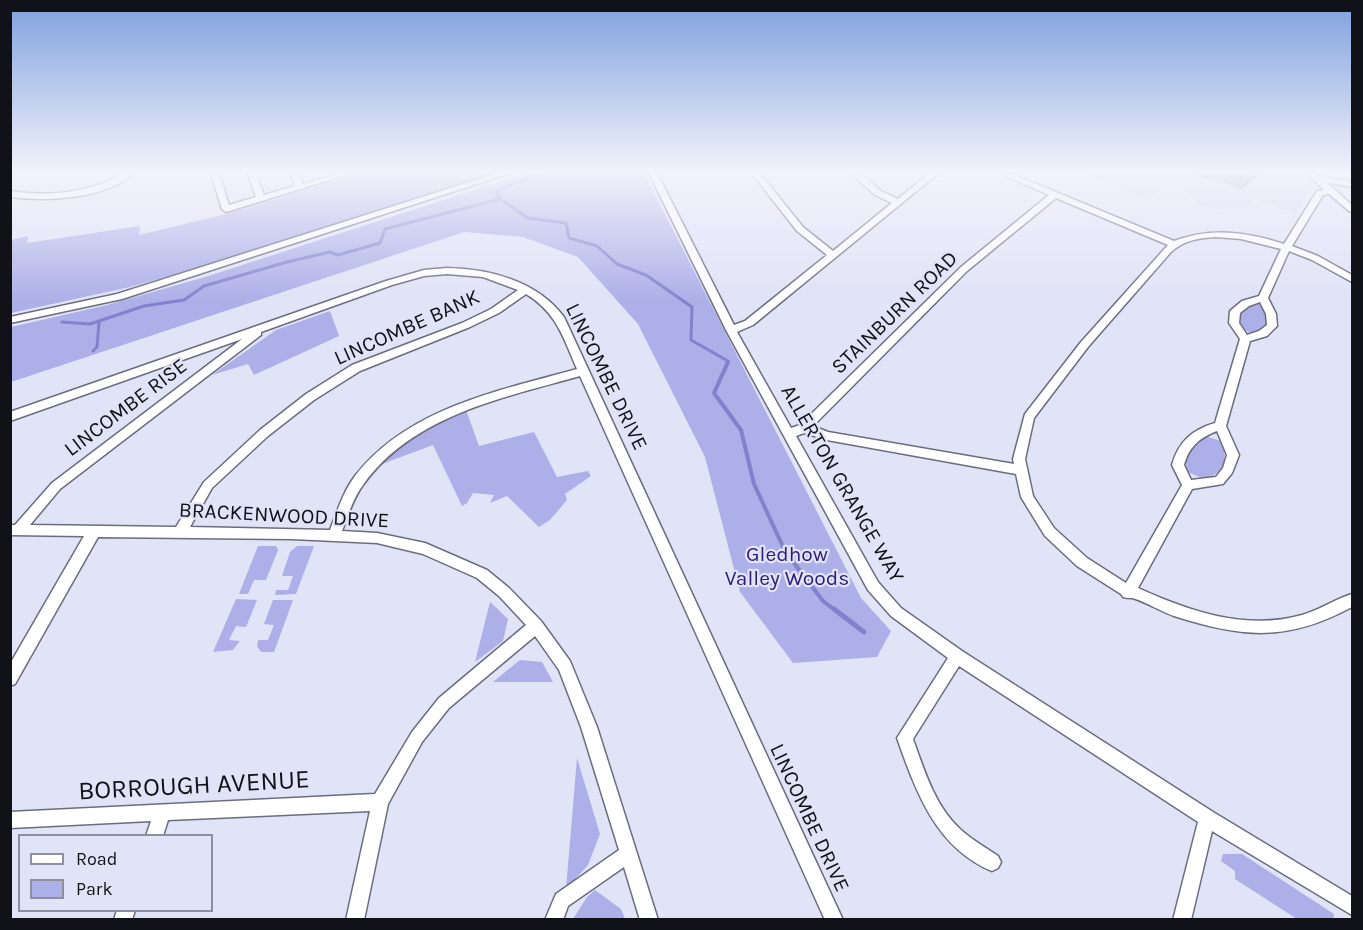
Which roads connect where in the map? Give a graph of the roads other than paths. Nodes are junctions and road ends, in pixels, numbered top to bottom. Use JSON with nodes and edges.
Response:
{"nodes":[{"id":1,"x":377,"y":214,"type":"edge"},
{"id":2,"x":674,"y":214,"type":"edge"},
{"id":3,"x":789,"y":214,"type":"edge"},
{"id":4,"x":883,"y":214,"type":"edge"},
{"id":5,"x":1030,"y":214,"type":"edge"},
{"id":6,"x":1102,"y":214,"type":"edge"},
{"id":7,"x":1307,"y":214,"type":"edge"},
{"id":8,"x":1174,"y":244,"type":"junction"},
{"id":9,"x":1286,"y":248,"type":"junction"},
{"id":10,"x":833,"y":255,"type":"junction"},
{"id":11,"x":1353,"y":279,"type":"edge"},
{"id":12,"x":526,"y":288,"type":"junction"},
{"id":13,"x":1263,"y":298,"type":"junction"},
{"id":14,"x":10,"y":320,"type":"edge"},
{"id":15,"x":267,"y":326,"type":"junction"},
{"id":16,"x":731,"y":330,"type":"junction"},
{"id":17,"x":1245,"y":339,"type":"junction"},
{"id":18,"x":583,"y":371,"type":"junction"},
{"id":19,"x":10,"y":417,"type":"edge"},
{"id":20,"x":1220,"y":426,"type":"junction"},
{"id":21,"x":804,"y":428,"type":"junction"},
{"id":22,"x":790,"y":433,"type":"junction"},
{"id":23,"x":1019,"y":470,"type":"junction"},
{"id":24,"x":1188,"y":485,"type":"junction"},
{"id":25,"x":14,"y":530,"type":"edge"},
{"id":26,"x":94,"y":531,"type":"junction"},
{"id":27,"x":180,"y":532,"type":"junction"},
{"id":28,"x":334,"y":535,"type":"junction"},
{"id":29,"x":1128,"y":593,"type":"junction"},
{"id":30,"x":1353,"y":600,"type":"edge"},
{"id":31,"x":536,"y":626,"type":"junction"},
{"id":32,"x":957,"y":656,"type":"junction"},
{"id":33,"x":10,"y":679,"type":"edge"},
{"id":34,"x":380,"y":802,"type":"junction"},
{"id":35,"x":162,"y":813,"type":"junction"},
{"id":36,"x":1207,"y":818,"type":"junction"},
{"id":37,"x":10,"y":820,"type":"edge"},
{"id":38,"x":155,"y":834,"type":"edge"},
{"id":39,"x":628,"y":854,"type":"junction"},
{"id":40,"x":992,"y":862,"type":"dead end"},
{"id":41,"x":1351,"y":902,"type":"edge"},
{"id":42,"x":355,"y":920,"type":"edge"},
{"id":43,"x":554,"y":920,"type":"edge"},
{"id":44,"x":649,"y":920,"type":"edge"},
{"id":45,"x":834,"y":920,"type":"edge"},
{"id":46,"x":1182,"y":920,"type":"edge"}],
"edges":[{"from":1,"to":14,"type":"street"},
{"from":2,"to":16,"type":"street","name":"ALLERTON GRANGE WAY"},
{"from":3,"to":10,"type":"street"},
{"from":4,"to":10,"type":"street"},
{"from":5,"to":21,"type":"street","name":"STAINBURN ROAD"},
{"from":6,"to":8,"type":"street"},
{"from":7,"to":9,"type":"street"},
{"from":8,"to":9,"type":"street"},
{"from":8,"to":23,"type":"street"},
{"from":9,"to":11,"type":"street"},
{"from":9,"to":13,"type":"street"},
{"from":10,"to":16,"type":"street"},
{"from":12,"to":15,"type":"street","name":"LINCOMBE DRIVE"},
{"from":12,"to":18,"type":"street","name":"LINCOMBE DRIVE"},
{"from":12,"to":27,"type":"street","name":"LINCOMBE BANK"},
{"from":13,"to":17,"type":"street"},
{"from":13,"to":17,"type":"street"},
{"from":15,"to":19,"type":"street","name":"LINCOMBE DRIVE"},
{"from":15,"to":25,"type":"street","name":"LINCOMBE RISE"},
{"from":16,"to":22,"type":"street","name":"ALLERTON GRANGE WAY"},
{"from":17,"to":20,"type":"street"},
{"from":18,"to":28,"type":"street"},
{"from":18,"to":45,"type":"street","name":"LINCOMBE DRIVE"},
{"from":20,"to":24,"type":"street"},
{"from":20,"to":24,"type":"street"},
{"from":21,"to":22,"type":"street","name":"STAINBURN ROAD"},
{"from":21,"to":23,"type":"street"},
{"from":22,"to":32,"type":"street","name":"ALLERTON GRANGE WAY"},
{"from":23,"to":29,"type":"street"},
{"from":24,"to":29,"type":"street"},
{"from":25,"to":26,"type":"street","name":"BRACKENWOOD DRIVE"},
{"from":26,"to":27,"type":"street","name":"BRACKENWOOD DRIVE"},
{"from":26,"to":33,"type":"street"},
{"from":27,"to":28,"type":"street","name":"BRACKENWOOD DRIVE"},
{"from":28,"to":31,"type":"street","name":"BRACKENWOOD DRIVE"},
{"from":29,"to":30,"type":"street"},
{"from":31,"to":34,"type":"street"},
{"from":31,"to":39,"type":"street","name":"BRACKENWOOD DRIVE"},
{"from":32,"to":36,"type":"street","name":"ALLERTON GRANGE WAY"},
{"from":32,"to":40,"type":"street"},
{"from":34,"to":35,"type":"street","name":"BORROUGH AVENUE"},
{"from":34,"to":42,"type":"street"},
{"from":35,"to":37,"type":"street","name":"BORROUGH AVENUE"},
{"from":35,"to":38,"type":"street"},
{"from":36,"to":41,"type":"street","name":"ALLERTON GRANGE WAY"},
{"from":36,"to":46,"type":"street"},
{"from":39,"to":43,"type":"street"},
{"from":39,"to":44,"type":"street","name":"BRACKENWOOD DRIVE"}]}
